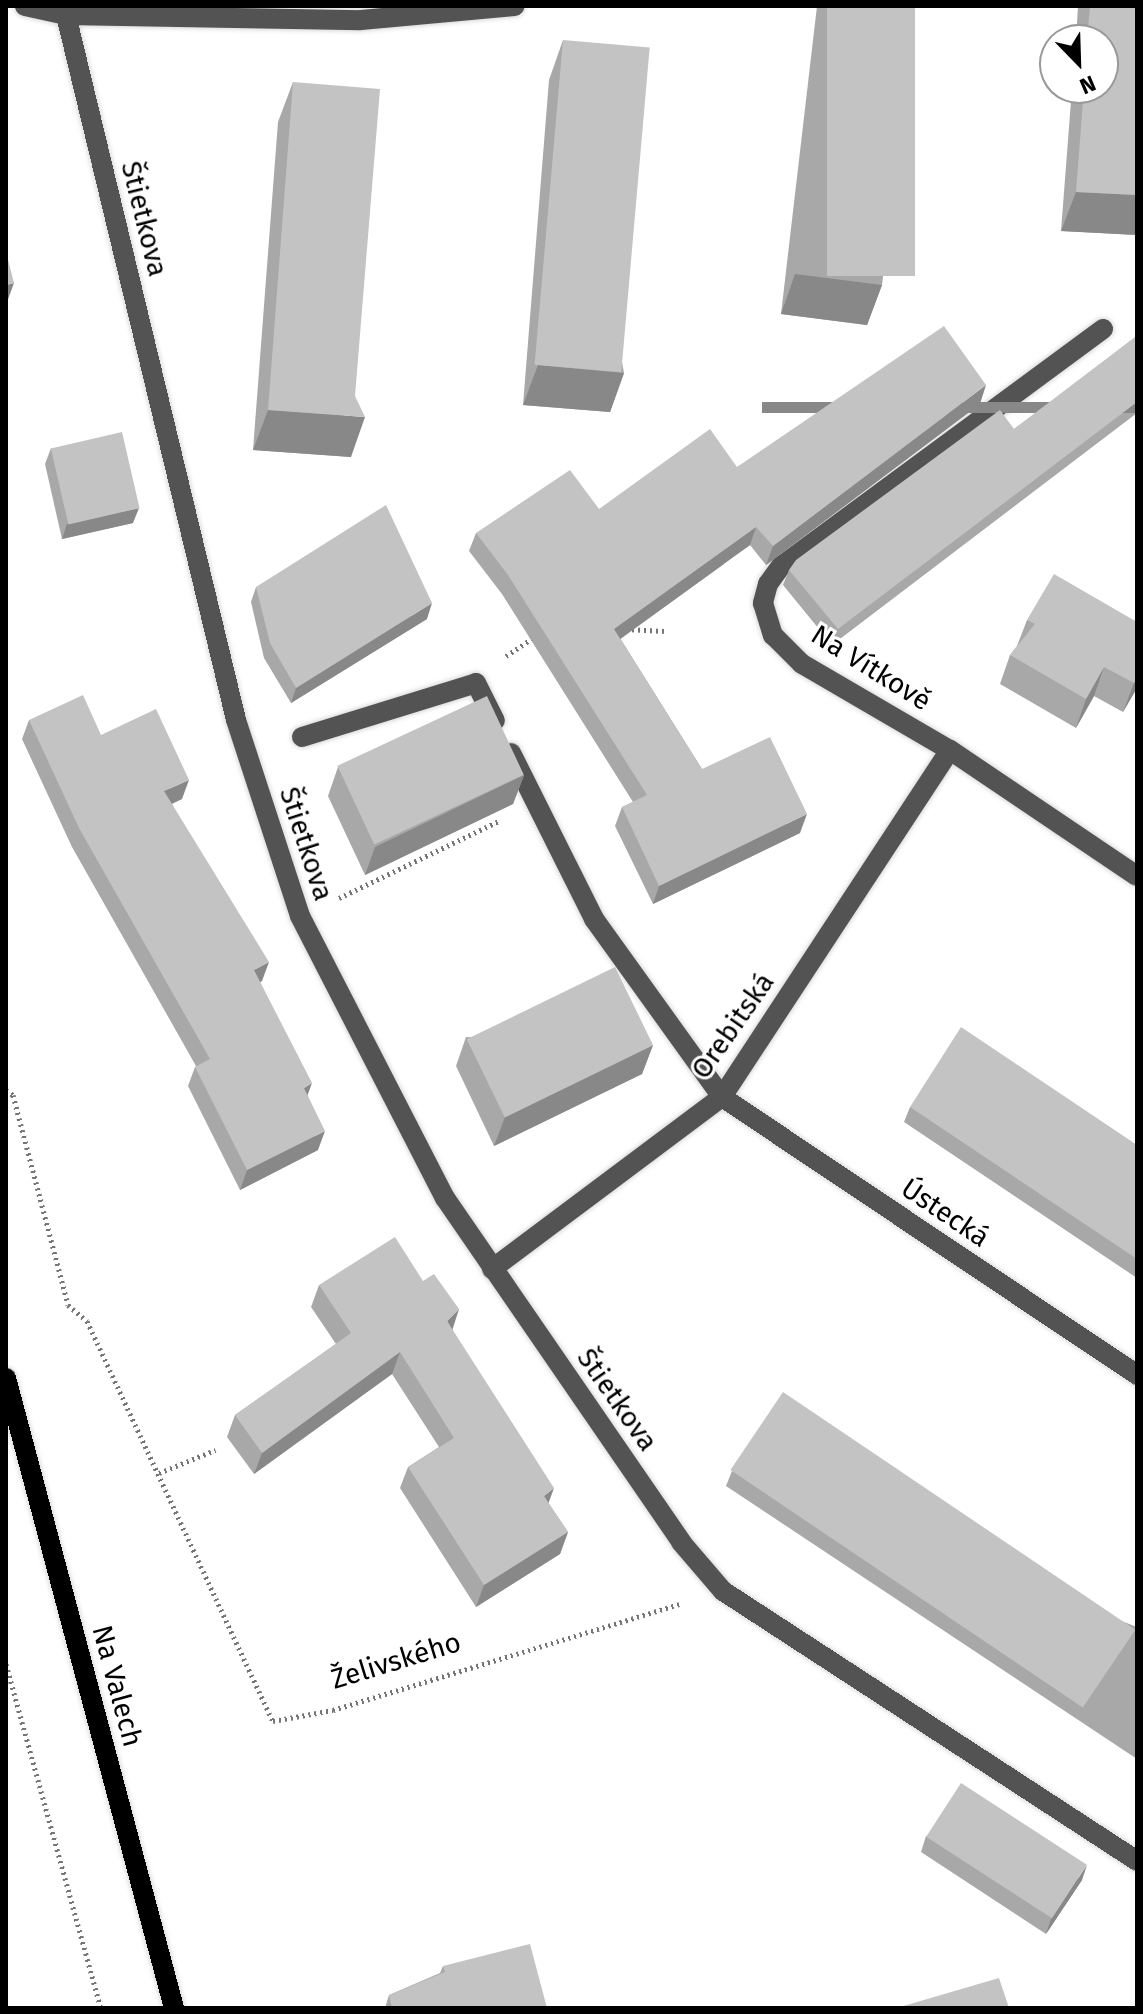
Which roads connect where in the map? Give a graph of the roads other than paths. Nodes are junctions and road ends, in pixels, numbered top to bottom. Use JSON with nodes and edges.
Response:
{"nodes":[{"id":1,"x":25,"y":6,"type":"edge"},
{"id":2,"x":514,"y":6,"type":"edge"},
{"id":3,"x":66,"y":15,"type":"junction"},
{"id":4,"x":1103,"y":329,"type":"dead end"},
{"id":5,"x":302,"y":737,"type":"dead end"},
{"id":6,"x":950,"y":750,"type":"junction"},
{"id":7,"x":1137,"y":876,"type":"edge"},
{"id":8,"x":722,"y":1097,"type":"junction"},
{"id":9,"x":492,"y":1269,"type":"junction"},
{"id":10,"x":1137,"y":1375,"type":"edge"},
{"id":11,"x":6,"y":1378,"type":"edge"},
{"id":12,"x":1137,"y":1861,"type":"edge"},
{"id":13,"x":174,"y":2008,"type":"edge"}],
"edges":[{"from":1,"to":3,"type":"street"},
{"from":2,"to":3,"type":"street"},
{"from":3,"to":9,"type":"street","name":"Štietkova"},
{"from":4,"to":6,"type":"street","name":"Na Vítkově"},
{"from":5,"to":8,"type":"street"},
{"from":6,"to":7,"type":"street","name":"Na Vítkově"},
{"from":6,"to":8,"type":"street","name":"Orebitská"},
{"from":8,"to":9,"type":"street","name":"Orebitská"},
{"from":8,"to":10,"type":"street","name":"Ústecká"},
{"from":9,"to":12,"type":"street","name":"Štietkova"},
{"from":11,"to":13,"type":"main road","name":"Na Valech"}]}
